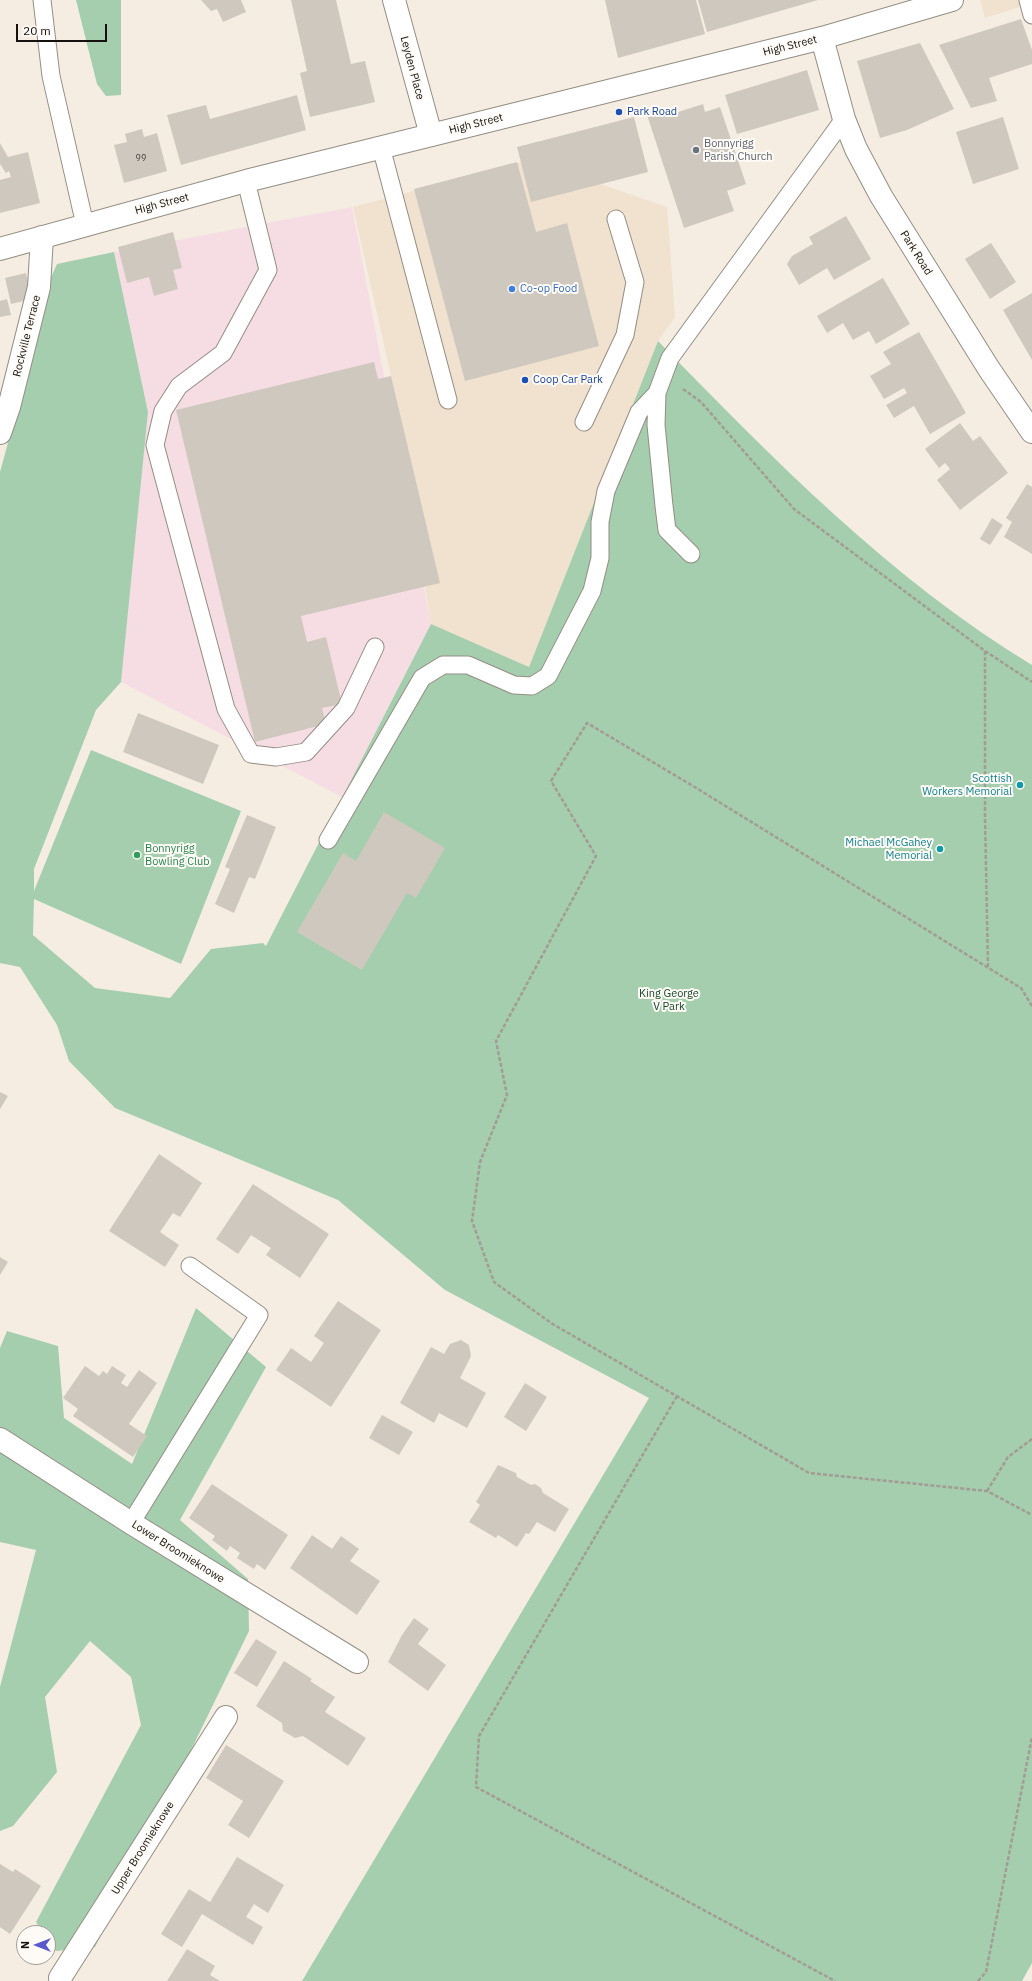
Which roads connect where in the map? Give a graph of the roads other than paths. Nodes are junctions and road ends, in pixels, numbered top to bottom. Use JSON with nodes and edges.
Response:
{"nodes":[{"id":1,"x":42,"y":0,"type":"edge"},
{"id":2,"x":394,"y":0,"type":"edge"},
{"id":3,"x":952,"y":0,"type":"edge"},
{"id":4,"x":1028,"y":0,"type":"edge"},
{"id":5,"x":1032,"y":15,"type":"edge"},
{"id":6,"x":822,"y":38,"type":"junction"},
{"id":7,"x":844,"y":119,"type":"junction"},
{"id":8,"x":431,"y":135,"type":"junction"},
{"id":9,"x":381,"y":147,"type":"junction"},
{"id":10,"x":246,"y":181,"type":"junction"},
{"id":11,"x":616,"y":219,"type":"dead end"},
{"id":12,"x":85,"y":225,"type":"junction"},
{"id":13,"x":42,"y":237,"type":"junction"},
{"id":14,"x":0,"y":249,"type":"edge"},
{"id":15,"x":656,"y":394,"type":"junction"},
{"id":16,"x":448,"y":400,"type":"dead end"},
{"id":17,"x":584,"y":422,"type":"dead end"},
{"id":18,"x":1032,"y":432,"type":"edge"},
{"id":19,"x":0,"y":433,"type":"edge"},
{"id":20,"x":690,"y":554,"type":"dead end"},
{"id":21,"x":375,"y":646,"type":"dead end"},
{"id":22,"x":328,"y":840,"type":"dead end"},
{"id":23,"x":190,"y":1266,"type":"dead end"},
{"id":24,"x":0,"y":1439,"type":"edge"},
{"id":25,"x":131,"y":1523,"type":"junction"},
{"id":26,"x":357,"y":1662,"type":"dead end"},
{"id":27,"x":226,"y":1717,"type":"dead end"},
{"id":28,"x":60,"y":1980,"type":"edge"}],
"edges":[{"from":1,"to":12,"type":"lane"},
{"from":2,"to":8,"type":"street","name":"Leyden Place"},
{"from":3,"to":6,"type":"street","name":"High Street"},
{"from":4,"to":5,"type":"lane"},
{"from":6,"to":7,"type":"street","name":"Park Road"},
{"from":6,"to":8,"type":"street","name":"High Street"},
{"from":7,"to":15,"type":"lane"},
{"from":7,"to":18,"type":"street","name":"Park Road"},
{"from":8,"to":9,"type":"street","name":"High Street"},
{"from":9,"to":10,"type":"street","name":"High Street"},
{"from":9,"to":16,"type":"lane"},
{"from":10,"to":12,"type":"street","name":"High Street"},
{"from":10,"to":21,"type":"lane"},
{"from":11,"to":17,"type":"lane"},
{"from":12,"to":13,"type":"street","name":"High Street"},
{"from":13,"to":14,"type":"street","name":"High Street"},
{"from":13,"to":19,"type":"street","name":"Rockville Terrace"},
{"from":15,"to":20,"type":"lane"},
{"from":15,"to":22,"type":"lane"},
{"from":23,"to":25,"type":"lane"},
{"from":24,"to":25,"type":"street","name":"Lower Broomieknowe"},
{"from":25,"to":26,"type":"street","name":"Lower Broomieknowe"},
{"from":27,"to":28,"type":"street","name":"Upper Broomieknowe"}]}
